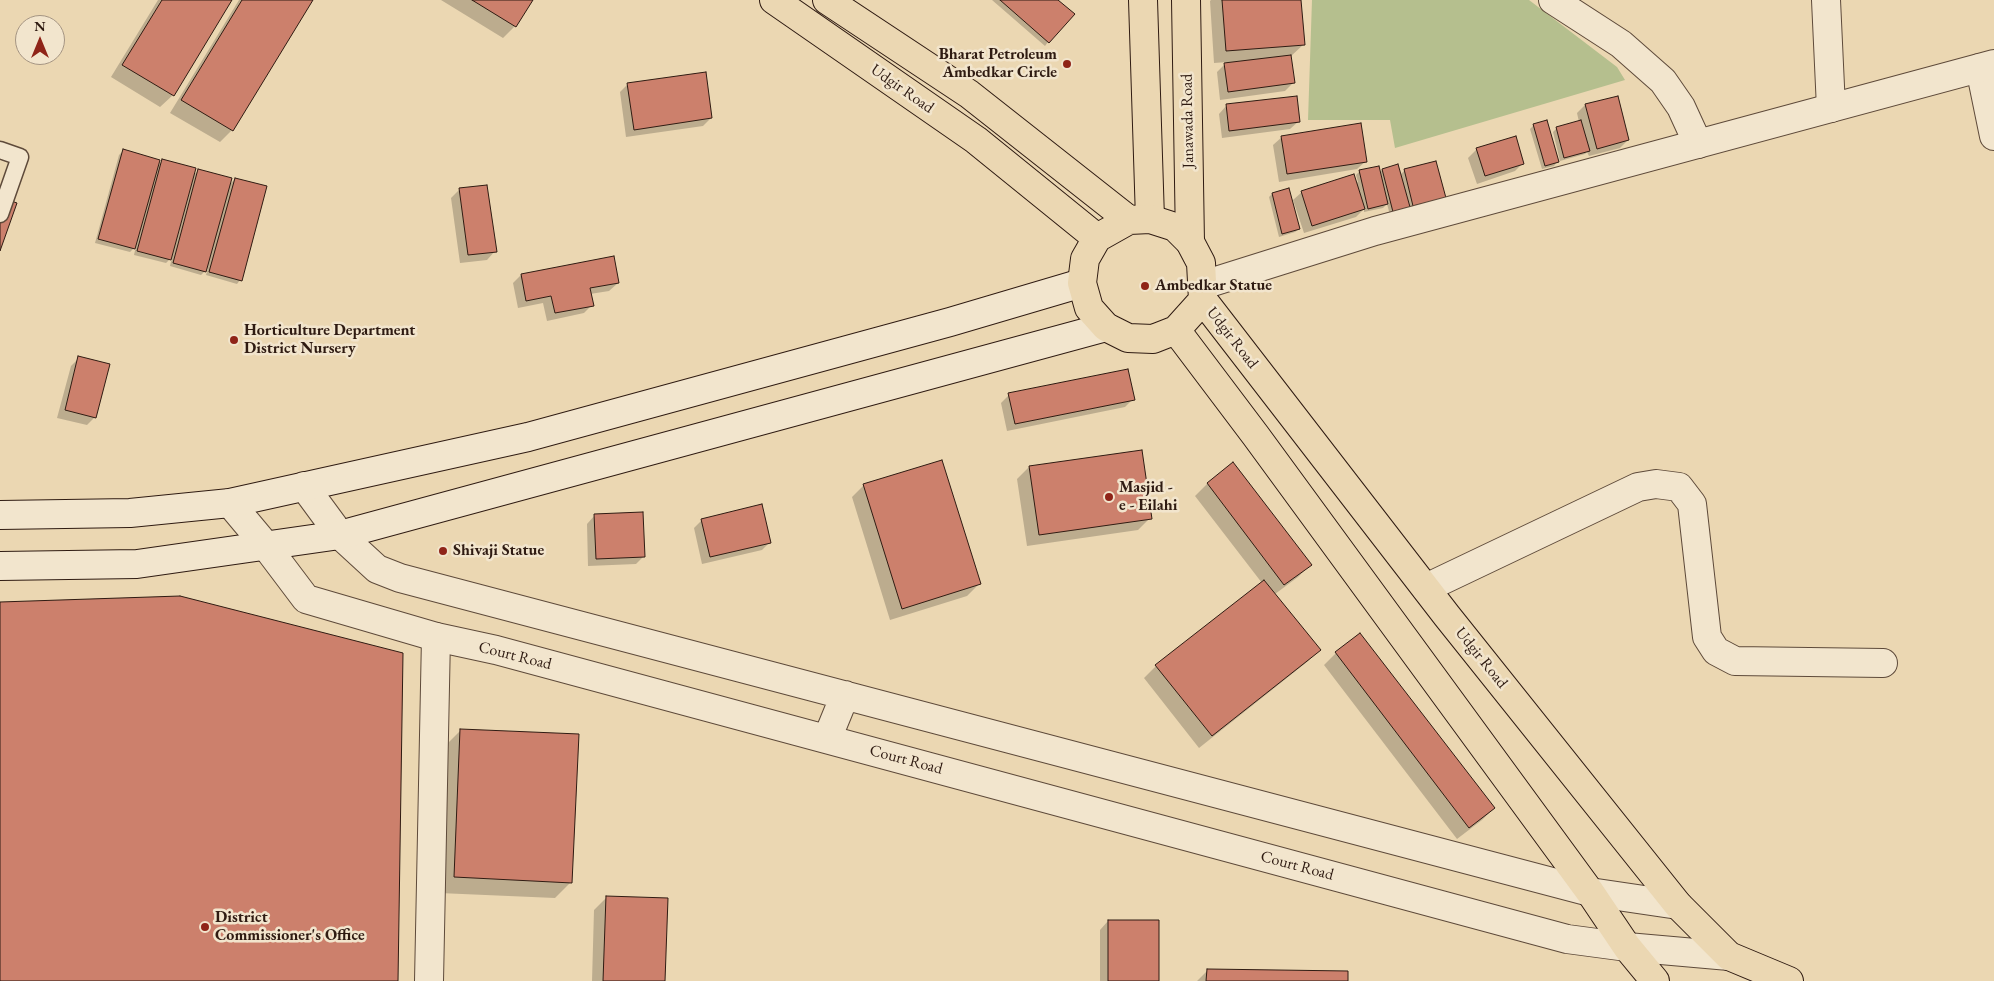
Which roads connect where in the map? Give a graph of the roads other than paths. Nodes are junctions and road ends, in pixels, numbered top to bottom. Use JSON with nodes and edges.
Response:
{"nodes":[{"id":1,"x":774,"y":0,"type":"edge"},
{"id":2,"x":1143,"y":0,"type":"edge"},
{"id":3,"x":1186,"y":0,"type":"edge"},
{"id":4,"x":1553,"y":0,"type":"edge"},
{"id":5,"x":1826,"y":0,"type":"edge"},
{"id":6,"x":843,"y":4,"type":"edge"},
{"id":7,"x":1987,"y":66,"type":"edge"},
{"id":8,"x":1831,"y":108,"type":"junction"},
{"id":9,"x":1994,"y":136,"type":"edge"},
{"id":10,"x":1698,"y":144,"type":"junction"},
{"id":11,"x":0,"y":150,"type":"edge"},
{"id":12,"x":0,"y":214,"type":"edge"},
{"id":13,"x":1140,"y":219,"type":"junction"},
{"id":14,"x":1097,"y":238,"type":"junction"},
{"id":15,"x":1190,"y":242,"type":"junction"},
{"id":16,"x":1082,"y":283,"type":"junction"},
{"id":17,"x":1203,"y":293,"type":"junction"},
{"id":18,"x":1106,"y":328,"type":"junction"},
{"id":19,"x":1176,"y":330,"type":"junction"},
{"id":20,"x":304,"y":486,"type":"junction"},
{"id":21,"x":230,"y":503,"type":"junction"},
{"id":22,"x":0,"y":516,"type":"edge"},
{"id":23,"x":340,"y":534,"type":"junction"},
{"id":24,"x":266,"y":546,"type":"junction"},
{"id":25,"x":0,"y":566,"type":"edge"},
{"id":26,"x":1426,"y":588,"type":"junction"},
{"id":27,"x":436,"y":637,"type":"junction"},
{"id":28,"x":1883,"y":663,"type":"dead end"},
{"id":29,"x":845,"y":695,"type":"junction"},
{"id":30,"x":827,"y":739,"type":"junction"},
{"id":31,"x":1590,"y":892,"type":"junction"},
{"id":32,"x":1678,"y":905,"type":"junction"},
{"id":33,"x":1627,"y":947,"type":"junction"},
{"id":34,"x":1729,"y":956,"type":"junction"},
{"id":35,"x":1653,"y":980,"type":"edge"},
{"id":36,"x":429,"y":981,"type":"edge"},
{"id":37,"x":1790,"y":981,"type":"edge"}],
"edges":[{"from":1,"to":14,"type":"main road","name":"Udgir Road"},
{"from":2,"to":13,"type":"main road"},
{"from":3,"to":15,"type":"main road","name":"Janawada Road"},
{"from":4,"to":10,"type":"street"},
{"from":5,"to":8,"type":"street"},
{"from":6,"to":13,"type":"main road","name":"Udgir Road"},
{"from":7,"to":8,"type":"street"},
{"from":7,"to":9,"type":"street"},
{"from":8,"to":10,"type":"street"},
{"from":10,"to":17,"type":"street"},
{"from":11,"to":12,"type":"lane"},
{"from":13,"to":14,"type":"main road"},
{"from":13,"to":15,"type":"main road"},
{"from":14,"to":16,"type":"main road"},
{"from":15,"to":17,"type":"main road"},
{"from":16,"to":18,"type":"main road"},
{"from":16,"to":20,"type":"street"},
{"from":17,"to":19,"type":"main road"},
{"from":17,"to":26,"type":"main road","name":"Udgir Road"},
{"from":18,"to":19,"type":"main road"},
{"from":18,"to":23,"type":"street"},
{"from":19,"to":31,"type":"main road"},
{"from":20,"to":21,"type":"street"},
{"from":20,"to":23,"type":"street"},
{"from":21,"to":22,"type":"street"},
{"from":21,"to":24,"type":"street","name":"Court Road"},
{"from":23,"to":24,"type":"street"},
{"from":23,"to":29,"type":"street"},
{"from":24,"to":25,"type":"street"},
{"from":24,"to":27,"type":"street","name":"Court Road"},
{"from":26,"to":28,"type":"street"},
{"from":26,"to":32,"type":"main road","name":"Udgir Road"},
{"from":27,"to":30,"type":"street","name":"Court Road"},
{"from":27,"to":36,"type":"street"},
{"from":29,"to":30,"type":"street"},
{"from":29,"to":31,"type":"street"},
{"from":30,"to":33,"type":"street","name":"Court Road"},
{"from":31,"to":32,"type":"street"},
{"from":31,"to":33,"type":"main road"},
{"from":32,"to":34,"type":"main road","name":"Udgir Road"},
{"from":33,"to":34,"type":"street","name":"Court Road"},
{"from":33,"to":35,"type":"main road"},
{"from":34,"to":37,"type":"main road","name":"Udgir Road"}]}
